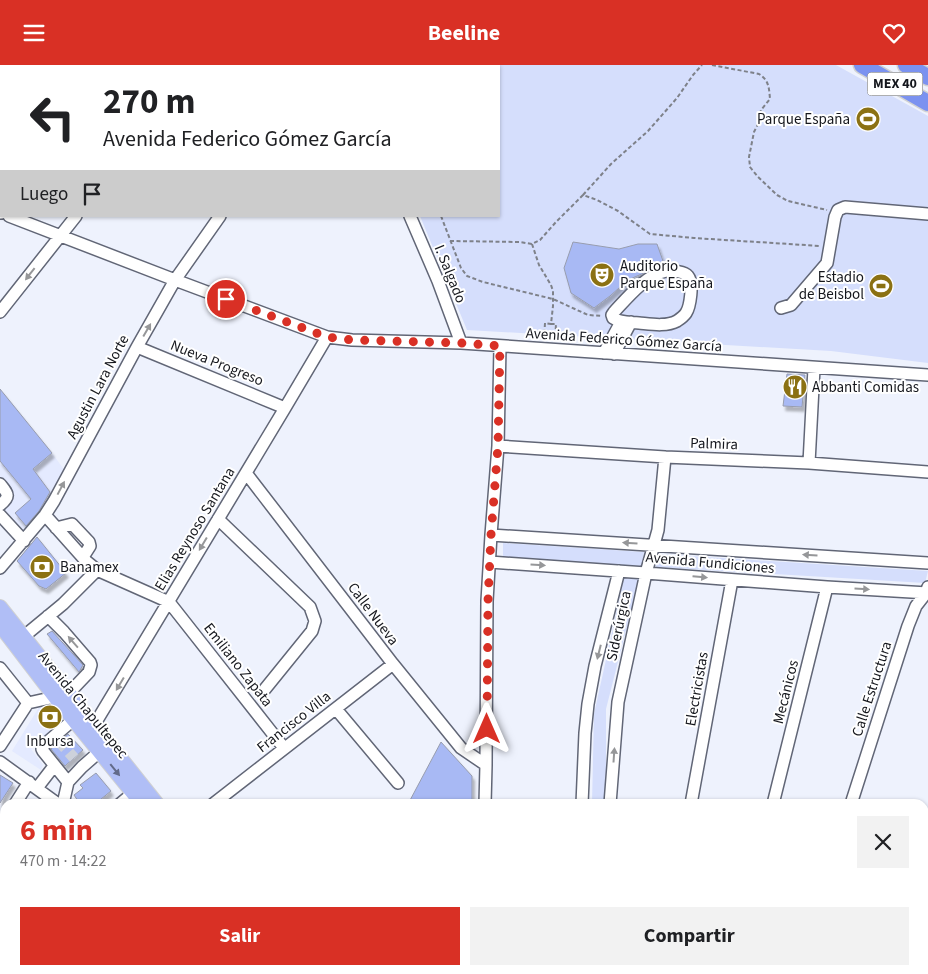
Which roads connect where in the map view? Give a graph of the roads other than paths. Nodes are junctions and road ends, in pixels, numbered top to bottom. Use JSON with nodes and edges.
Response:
{"nodes":[{"id":1,"x":862,"y":65,"type":"edge"},
{"id":2,"x":906,"y":65,"type":"edge"},
{"id":3,"x":928,"y":77,"type":"edge"},
{"id":4,"x":928,"y":103,"type":"edge"},
{"id":5,"x":928,"y":213,"type":"edge"},
{"id":6,"x":12,"y":217,"type":"edge"},
{"id":7,"x":75,"y":217,"type":"edge"},
{"id":8,"x":219,"y":217,"type":"edge"},
{"id":9,"x":410,"y":217,"type":"edge"},
{"id":10,"x":61,"y":236,"type":"junction"},
{"id":11,"x":175,"y":280,"type":"junction"},
{"id":12,"x":780,"y":308,"type":"dead end"},
{"id":13,"x":0,"y":312,"type":"edge"},
{"id":14,"x":621,"y":320,"type":"junction"},
{"id":15,"x":327,"y":337,"type":"junction"},
{"id":16,"x":461,"y":343,"type":"junction"},
{"id":17,"x":500,"y":346,"type":"junction"},
{"id":18,"x":137,"y":347,"type":"junction"},
{"id":19,"x":609,"y":353,"type":"junction"},
{"id":20,"x":814,"y":367,"type":"junction"},
{"id":21,"x":928,"y":375,"type":"edge"},
{"id":22,"x":285,"y":408,"type":"junction"},
{"id":23,"x":498,"y":446,"type":"junction"},
{"id":24,"x":664,"y":457,"type":"junction"},
{"id":25,"x":809,"y":463,"type":"junction"},
{"id":26,"x":928,"y":472,"type":"edge"},
{"id":27,"x":246,"y":473,"type":"junction"},
{"id":28,"x":0,"y":484,"type":"edge"},
{"id":29,"x":0,"y":505,"type":"edge"},
{"id":30,"x":0,"y":515,"type":"edge"},
{"id":31,"x":45,"y":515,"type":"junction"},
{"id":32,"x":218,"y":519,"type":"junction"},
{"id":33,"x":491,"y":535,"type":"junction"},
{"id":34,"x":24,"y":541,"type":"junction"},
{"id":35,"x":654,"y":545,"type":"junction"},
{"id":36,"x":490,"y":562,"type":"junction"},
{"id":37,"x":928,"y":563,"type":"edge"},
{"id":38,"x":0,"y":568,"type":"edge"},
{"id":39,"x":97,"y":570,"type":"junction"},
{"id":40,"x":619,"y":571,"type":"junction"},
{"id":41,"x":646,"y":573,"type":"junction"},
{"id":42,"x":732,"y":580,"type":"junction"},
{"id":43,"x":827,"y":587,"type":"junction"},
{"id":44,"x":927,"y":591,"type":"edge"},
{"id":45,"x":169,"y":602,"type":"junction"},
{"id":46,"x":0,"y":607,"type":"edge"},
{"id":47,"x":48,"y":616,"type":"junction"},
{"id":48,"x":0,"y":625,"type":"edge"},
{"id":49,"x":19,"y":640,"type":"junction"},
{"id":50,"x":393,"y":665,"type":"junction"},
{"id":51,"x":0,"y":668,"type":"edge"},
{"id":52,"x":266,"y":689,"type":"dead end"},
{"id":53,"x":62,"y":695,"type":"junction"},
{"id":54,"x":28,"y":703,"type":"junction"},
{"id":55,"x":336,"y":709,"type":"junction"},
{"id":56,"x":78,"y":715,"type":"junction"},
{"id":57,"x":91,"y":731,"type":"junction"},
{"id":58,"x":0,"y":746,"type":"edge"},
{"id":59,"x":104,"y":747,"type":"junction"},
{"id":60,"x":284,"y":748,"type":"junction"},
{"id":61,"x":74,"y":758,"type":"tunnel mouth"},
{"id":62,"x":0,"y":761,"type":"edge"},
{"id":63,"x":486,"y":765,"type":"junction"},
{"id":64,"x":54,"y":766,"type":"junction"},
{"id":65,"x":82,"y":767,"type":"junction"},
{"id":66,"x":68,"y":782,"type":"junction"},
{"id":67,"x":398,"y":783,"type":"dead end"},
{"id":68,"x":33,"y":785,"type":"junction"},
{"id":69,"x":146,"y":798,"type":"edge"},
{"id":70,"x":20,"y":799,"type":"edge"},
{"id":71,"x":51,"y":799,"type":"edge"},
{"id":72,"x":64,"y":799,"type":"edge"},
{"id":73,"x":220,"y":799,"type":"edge"},
{"id":74,"x":485,"y":799,"type":"edge"},
{"id":75,"x":582,"y":799,"type":"edge"},
{"id":76,"x":610,"y":799,"type":"edge"},
{"id":77,"x":692,"y":799,"type":"edge"},
{"id":78,"x":774,"y":799,"type":"edge"},
{"id":79,"x":853,"y":799,"type":"edge"}],
"edges":[{"from":1,"to":4,"type":"highway","number":"MEX 40"},
{"from":2,"to":3,"type":"highway","number":"MEX 40"},
{"from":5,"to":12,"type":"street"},
{"from":6,"to":10,"type":"street","name":"Avenida Federico Gómez García"},
{"from":7,"to":10,"type":"street"},
{"from":8,"to":11,"type":"street","name":"Agustin Lara Norte"},
{"from":9,"to":16,"type":"street","name":"I. Salgado"},
{"from":10,"to":11,"type":"street","name":"Avenida Federico Gómez García"},
{"from":10,"to":13,"type":"street","one_way":true},
{"from":11,"to":15,"type":"street","name":"Avenida Federico Gómez García"},
{"from":18,"to":11,"type":"street","name":"Agustin Lara Norte","one_way":true},
{"from":14,"to":14,"type":"street"},
{"from":14,"to":19,"type":"street"},
{"from":15,"to":16,"type":"street","name":"Avenida Federico Gómez García"},
{"from":15,"to":22,"type":"street","name":"Elias Reynoso Santana"},
{"from":16,"to":17,"type":"street","name":"Avenida Federico Gómez García"},
{"from":17,"to":19,"type":"street","name":"Avenida Federico Gómez García"},
{"from":17,"to":23,"type":"street"},
{"from":18,"to":22,"type":"street","name":"Nueva Progreso"},
{"from":31,"to":18,"type":"street","name":"Agustin Lara Norte","one_way":true},
{"from":19,"to":20,"type":"street","name":"Avenida Federico Gómez García"},
{"from":20,"to":21,"type":"street","name":"Avenida Federico Gómez García"},
{"from":20,"to":25,"type":"street"},
{"from":22,"to":27,"type":"street","name":"Elias Reynoso Santana"},
{"from":23,"to":24,"type":"street","name":"Palmira"},
{"from":23,"to":33,"type":"street"},
{"from":24,"to":25,"type":"street","name":"Palmira"},
{"from":24,"to":35,"type":"street","name":"Siderúrgica"},
{"from":25,"to":26,"type":"street","name":"Palmira"},
{"from":27,"to":32,"type":"street","name":"Elias Reynoso Santana"},
{"from":27,"to":50,"type":"street","name":"Calle Nueva"},
{"from":28,"to":29,"type":"street"},
{"from":30,"to":34,"type":"street"},
{"from":31,"to":34,"type":"street","name":"Agustin Lara Norte"},
{"from":31,"to":39,"type":"street"},
{"from":32,"to":45,"type":"street","name":"Elias Reynoso Santana","one_way":true},
{"from":32,"to":52,"type":"street"},
{"from":35,"to":33,"type":"street","name":"Avenida Fundiciones","one_way":true},
{"from":33,"to":36,"type":"street"},
{"from":34,"to":38,"type":"street","name":"Agustin Lara Norte"},
{"from":37,"to":35,"type":"street","name":"Avenida Fundiciones","one_way":true},
{"from":35,"to":41,"type":"street","name":"Siderúrgica"},
{"from":36,"to":40,"type":"street","name":"Avenida Fundiciones","one_way":true},
{"from":36,"to":63,"type":"street"},
{"from":39,"to":45,"type":"street"},
{"from":39,"to":47,"type":"street"},
{"from":40,"to":41,"type":"street","name":"Avenida Fundiciones"},
{"from":40,"to":75,"type":"street","name":"Siderúrgica","one_way":true},
{"from":41,"to":42,"type":"street","name":"Avenida Fundiciones","one_way":true},
{"from":76,"to":41,"type":"street","name":"Siderúrgica","one_way":true},
{"from":42,"to":43,"type":"street","name":"Avenida Fundiciones"},
{"from":42,"to":77,"type":"street","name":"Electricistas"},
{"from":43,"to":44,"type":"street","name":"Avenida Fundiciones","one_way":true},
{"from":43,"to":78,"type":"street","name":"Mecánicos"},
{"from":44,"to":79,"type":"street","name":"Calle Estructura"},
{"from":45,"to":57,"type":"street","name":"Elias Reynoso Santana","one_way":true},
{"from":45,"to":60,"type":"street","name":"Emiliano Zapata"},
{"from":46,"to":49,"type":"main road"},
{"from":47,"to":49,"type":"street"},
{"from":53,"to":47,"type":"street","one_way":true},
{"from":48,"to":49,"type":"main road","name":"Avenida Chapultepec"},
{"from":49,"to":53,"type":"main road"},
{"from":49,"to":53,"type":"main road","name":"Avenida Chapultepec"},
{"from":50,"to":55,"type":"street","name":"Francisco Villa"},
{"from":50,"to":63,"type":"street","name":"Calle Nueva"},
{"from":51,"to":54,"type":"street"},
{"from":53,"to":54,"type":"street"},
{"from":53,"to":56,"type":"main road","name":"Avenida Chapultepec"},
{"from":54,"to":58,"type":"street"},
{"from":55,"to":60,"type":"street","name":"Francisco Villa"},
{"from":55,"to":67,"type":"street"},
{"from":56,"to":57,"type":"main road","name":"Avenida Chapultepec"},
{"from":56,"to":64,"type":"street"},
{"from":57,"to":59,"type":"main road","name":"Avenida Chapultepec"},
{"from":59,"to":65,"type":"street"},
{"from":59,"to":69,"type":"main road","name":"Avenida Chapultepec"},
{"from":60,"to":73,"type":"street","name":"Francisco Villa"},
{"from":61,"to":65,"type":"street"},
{"from":62,"to":68,"type":"street"},
{"from":63,"to":74,"type":"street"},
{"from":64,"to":66,"type":"street"},
{"from":64,"to":68,"type":"street"},
{"from":65,"to":66,"type":"street"},
{"from":66,"to":72,"type":"street"},
{"from":68,"to":70,"type":"street"},
{"from":68,"to":71,"type":"street"}]}
